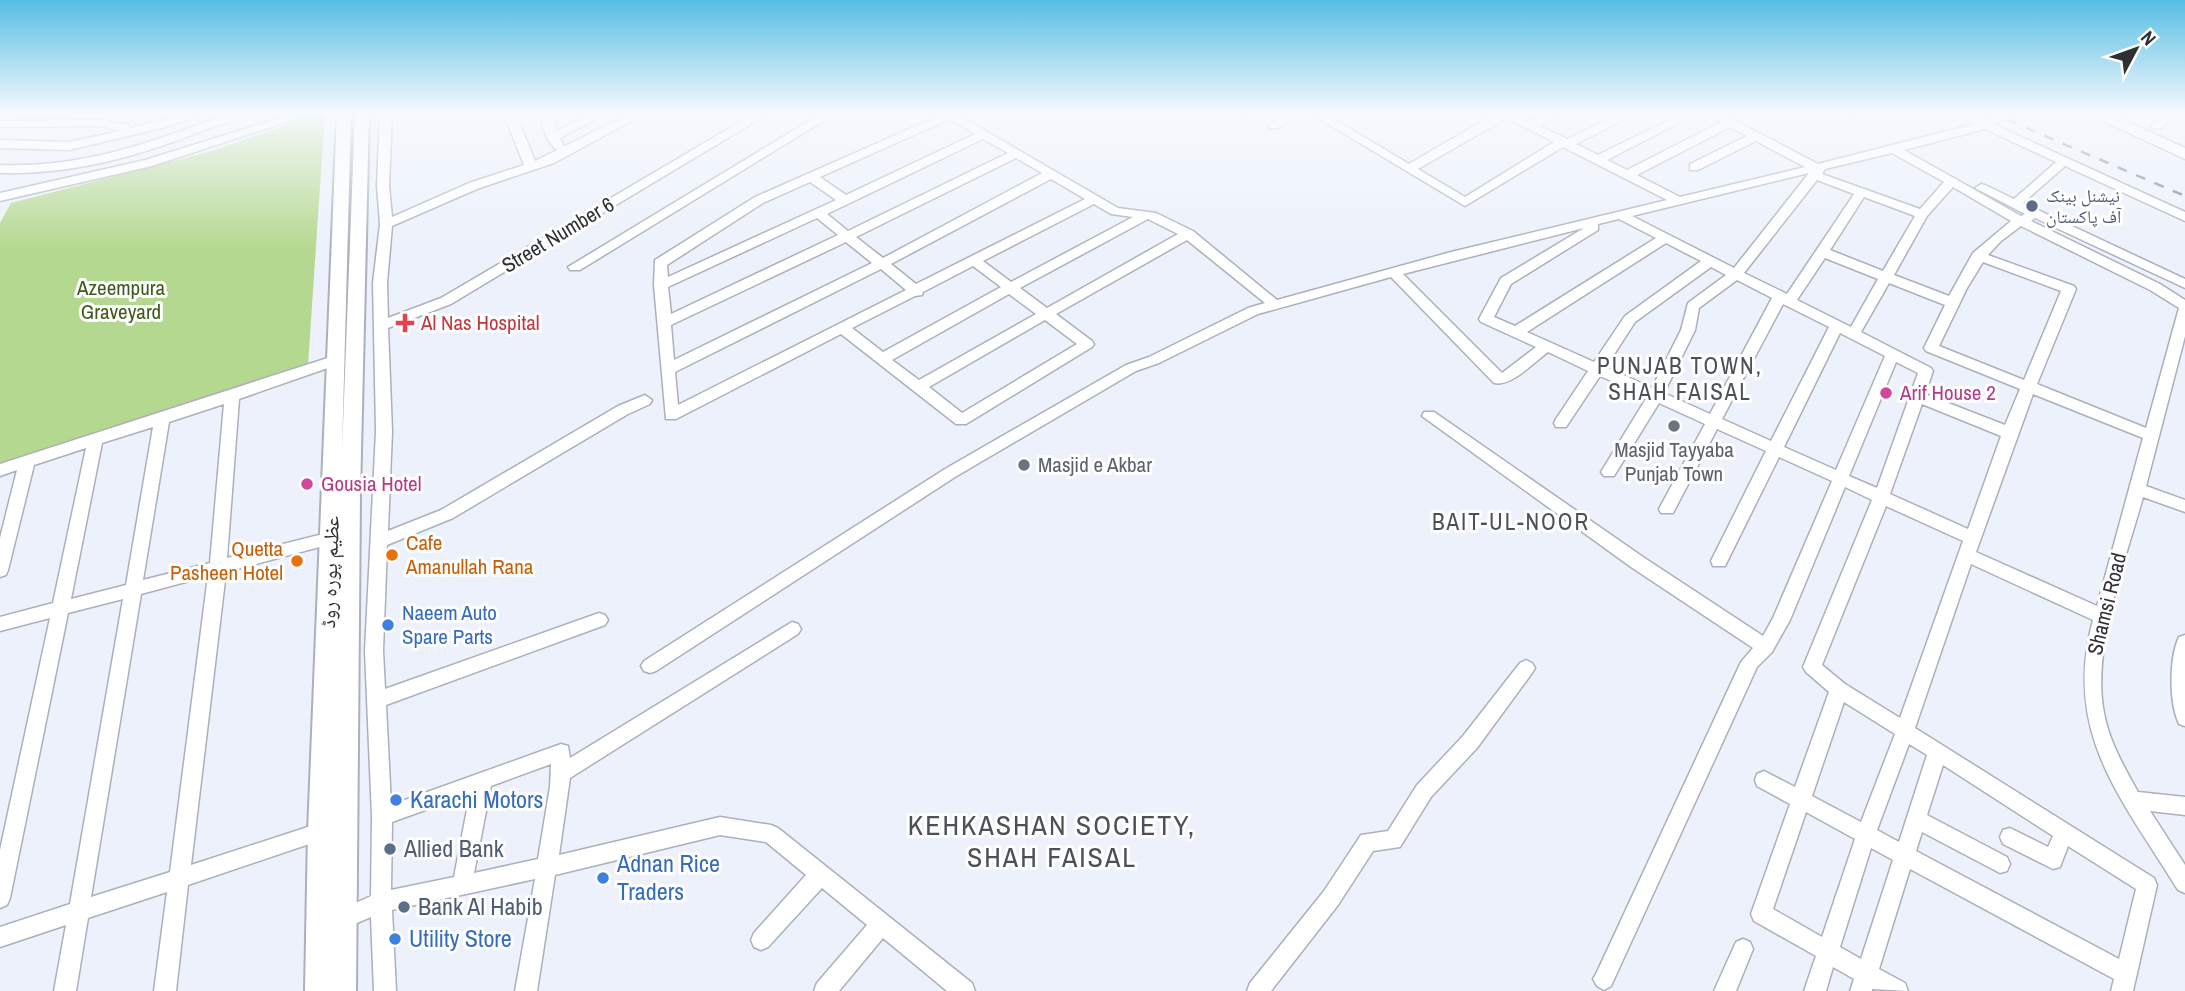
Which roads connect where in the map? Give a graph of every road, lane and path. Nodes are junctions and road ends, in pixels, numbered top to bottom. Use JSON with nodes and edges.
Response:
{"nodes":[{"id":1,"x":100,"y":158,"type":"edge"},
{"id":2,"x":165,"y":158,"type":"edge"},
{"id":3,"x":343,"y":158,"type":"edge"},
{"id":4,"x":361,"y":158,"type":"edge"},
{"id":5,"x":384,"y":158,"type":"edge"},
{"id":6,"x":528,"y":158,"type":"edge"},
{"id":7,"x":552,"y":158,"type":"edge"},
{"id":8,"x":687,"y":158,"type":"edge"},
{"id":9,"x":755,"y":158,"type":"edge"},
{"id":10,"x":851,"y":158,"type":"edge"},
{"id":11,"x":934,"y":158,"type":"edge"},
{"id":12,"x":1007,"y":158,"type":"edge"},
{"id":13,"x":1023,"y":158,"type":"edge"},
{"id":14,"x":1391,"y":158,"type":"edge"},
{"id":15,"x":1428,"y":158,"type":"edge"},
{"id":16,"x":1539,"y":158,"type":"edge"},
{"id":17,"x":1594,"y":158,"type":"edge"},
{"id":18,"x":1601,"y":158,"type":"edge"},
{"id":19,"x":1659,"y":158,"type":"edge"},
{"id":20,"x":1712,"y":158,"type":"edge"},
{"id":21,"x":1795,"y":158,"type":"edge"},
{"id":22,"x":1864,"y":158,"type":"edge"},
{"id":23,"x":1910,"y":158,"type":"edge"},
{"id":24,"x":1931,"y":158,"type":"edge"},
{"id":25,"x":2058,"y":158,"type":"edge"},
{"id":26,"x":1597,"y":160,"type":"junction"},
{"id":27,"x":2064,"y":161,"type":"junction"},
{"id":28,"x":531,"y":166,"type":"junction"},
{"id":29,"x":1694,"y":167,"type":"dead end"},
{"id":30,"x":0,"y":169,"type":"edge"},
{"id":31,"x":1409,"y":169,"type":"junction"},
{"id":32,"x":1817,"y":172,"type":"junction"},
{"id":33,"x":1050,"y":174,"type":"junction"},
{"id":34,"x":1627,"y":174,"type":"junction"},
{"id":35,"x":811,"y":177,"type":"junction"},
{"id":36,"x":1950,"y":183,"type":"junction"},
{"id":37,"x":1861,"y":192,"type":"junction"},
{"id":38,"x":0,"y":197,"type":"edge"},
{"id":39,"x":1094,"y":199,"type":"junction"},
{"id":40,"x":845,"y":200,"type":"junction"},
{"id":41,"x":1680,"y":202,"type":"junction"},
{"id":42,"x":2014,"y":205,"type":"junction"},
{"id":43,"x":818,"y":213,"type":"junction"},
{"id":44,"x":1922,"y":214,"type":"junction"},
{"id":45,"x":2034,"y":214,"type":"junction"},
{"id":46,"x":1152,"y":216,"type":"junction"},
{"id":47,"x":2185,"y":217,"type":"edge"},
{"id":48,"x":1614,"y":218,"type":"junction"},
{"id":49,"x":2019,"y":220,"type":"junction"},
{"id":50,"x":386,"y":224,"type":"junction"},
{"id":51,"x":1188,"y":234,"type":"junction"},
{"id":52,"x":847,"y":236,"type":"junction"},
{"id":53,"x":1665,"y":238,"type":"junction"},
{"id":54,"x":1822,"y":252,"type":"junction"},
{"id":55,"x":1978,"y":256,"type":"junction"},
{"id":56,"x":975,"y":261,"type":"junction"},
{"id":57,"x":1710,"y":261,"type":"junction"},
{"id":58,"x":881,"y":264,"type":"junction"},
{"id":59,"x":575,"y":267,"type":"dead end"},
{"id":60,"x":1394,"y":272,"type":"junction"},
{"id":61,"x":1736,"y":274,"type":"junction"},
{"id":62,"x":1886,"y":277,"type":"junction"},
{"id":63,"x":2185,"y":284,"type":"edge"},
{"id":64,"x":662,"y":285,"type":"junction"},
{"id":65,"x":1010,"y":288,"type":"junction"},
{"id":66,"x":916,"y":292,"type":"junction"},
{"id":67,"x":1784,"y":299,"type":"junction"},
{"id":68,"x":1954,"y":303,"type":"junction"},
{"id":69,"x":1274,"y":304,"type":"junction"},
{"id":70,"x":2185,"y":308,"type":"edge"},
{"id":71,"x":1045,"y":314,"type":"junction"},
{"id":72,"x":664,"y":323,"type":"junction"},
{"id":73,"x":1837,"y":325,"type":"junction"},
{"id":74,"x":381,"y":326,"type":"junction"},
{"id":75,"x":842,"y":328,"type":"junction"},
{"id":76,"x":1516,"y":332,"type":"junction"},
{"id":77,"x":1854,"y":333,"type":"junction"},
{"id":78,"x":1547,"y":346,"type":"junction"},
{"id":79,"x":1893,"y":353,"type":"junction"},
{"id":80,"x":882,"y":359,"type":"junction"},
{"id":81,"x":337,"y":360,"type":"junction"},
{"id":82,"x":668,"y":369,"type":"junction"},
{"id":83,"x":1599,"y":369,"type":"junction"},
{"id":84,"x":918,"y":387,"type":"junction"},
{"id":85,"x":2028,"y":387,"type":"junction"},
{"id":86,"x":232,"y":396,"type":"junction"},
{"id":87,"x":1656,"y":396,"type":"junction"},
{"id":88,"x":1917,"y":397,"type":"junction"},
{"id":89,"x":645,"y":400,"type":"dead end"},
{"id":90,"x":1429,"y":416,"type":"dead end"},
{"id":91,"x":162,"y":419,"type":"junction"},
{"id":92,"x":1714,"y":421,"type":"junction"},
{"id":93,"x":1561,"y":423,"type":"dead end"},
{"id":94,"x":2009,"y":433,"type":"junction"},
{"id":95,"x":2152,"y":436,"type":"junction"},
{"id":96,"x":95,"y":441,"type":"junction"},
{"id":97,"x":1775,"y":448,"type":"junction"},
{"id":98,"x":27,"y":463,"type":"junction"},
{"id":99,"x":0,"y":470,"type":"edge"},
{"id":100,"x":1609,"y":472,"type":"dead end"},
{"id":101,"x":1842,"y":480,"type":"junction"},
{"id":102,"x":2138,"y":489,"type":"junction"},
{"id":103,"x":1881,"y":498,"type":"junction"},
{"id":104,"x":2185,"y":506,"type":"edge"},
{"id":105,"x":1667,"y":509,"type":"dead end"},
{"id":106,"x":331,"y":538,"type":"junction"},
{"id":107,"x":379,"y":541,"type":"junction"},
{"id":108,"x":1970,"y":547,"type":"junction"},
{"id":109,"x":1719,"y":561,"type":"dead end"},
{"id":110,"x":218,"y":567,"type":"junction"},
{"id":111,"x":0,"y":570,"type":"edge"},
{"id":112,"x":133,"y":589,"type":"junction"},
{"id":113,"x":62,"y":608,"type":"junction"},
{"id":114,"x":2102,"y":616,"type":"junction"},
{"id":115,"x":599,"y":620,"type":"dead end"},
{"id":116,"x":0,"y":624,"type":"edge"},
{"id":117,"x":792,"y":629,"type":"dead end"},
{"id":118,"x":1766,"y":648,"type":"junction"},
{"id":119,"x":2184,"y":653,"type":"edge"},
{"id":120,"x":650,"y":666,"type":"dead end"},
{"id":121,"x":1526,"y":668,"type":"dead end"},
{"id":122,"x":1839,"y":689,"type":"junction"},
{"id":123,"x":377,"y":701,"type":"junction"},
{"id":124,"x":2185,"y":718,"type":"edge"},
{"id":125,"x":1905,"y":731,"type":"junction"},
{"id":126,"x":1938,"y":751,"type":"junction"},
{"id":127,"x":560,"y":774,"type":"junction"},
{"id":128,"x":1764,"y":780,"type":"dead end"},
{"id":129,"x":482,"y":783,"type":"junction"},
{"id":130,"x":1799,"y":798,"type":"junction"},
{"id":131,"x":2135,"y":800,"type":"junction"},
{"id":132,"x":2185,"y":806,"type":"edge"},
{"id":133,"x":382,"y":817,"type":"junction"},
{"id":134,"x":1915,"y":818,"type":"junction"},
{"id":135,"x":320,"y":832,"type":"junction"},
{"id":136,"x":2064,"y":832,"type":"junction"},
{"id":137,"x":1866,"y":834,"type":"junction"},
{"id":138,"x":2010,"y":837,"type":"dead end"},
{"id":139,"x":1903,"y":854,"type":"junction"},
{"id":140,"x":2000,"y":864,"type":"dead end"},
{"id":141,"x":548,"y":866,"type":"junction"},
{"id":142,"x":821,"y":874,"type":"junction"},
{"id":143,"x":178,"y":877,"type":"junction"},
{"id":144,"x":2185,"y":883,"type":"edge"},
{"id":145,"x":462,"y":884,"type":"junction"},
{"id":146,"x":0,"y":898,"type":"edge"},
{"id":147,"x":381,"y":902,"type":"junction"},
{"id":148,"x":82,"y":910,"type":"junction"},
{"id":149,"x":343,"y":919,"type":"junction"},
{"id":150,"x":881,"y":924,"type":"junction"},
{"id":151,"x":0,"y":937,"type":"edge"},
{"id":152,"x":761,"y":940,"type":"dead end"},
{"id":153,"x":1743,"y":949,"type":"dead end"},
{"id":154,"x":1827,"y":952,"type":"junction"},
{"id":155,"x":1604,"y":979,"type":"dead end"},
{"id":156,"x":1863,"y":982,"type":"edge"},
{"id":157,"x":2124,"y":983,"type":"edge"},
{"id":158,"x":951,"y":988,"type":"edge"},
{"id":159,"x":65,"y":991,"type":"edge"},
{"id":160,"x":165,"y":991,"type":"edge"},
{"id":161,"x":318,"y":991,"type":"edge"},
{"id":162,"x":343,"y":991,"type":"edge"},
{"id":163,"x":385,"y":991,"type":"edge"},
{"id":164,"x":526,"y":991,"type":"edge"},
{"id":165,"x":825,"y":991,"type":"edge"},
{"id":166,"x":1258,"y":991,"type":"edge"},
{"id":167,"x":1725,"y":991,"type":"edge"},
{"id":168,"x":1815,"y":991,"type":"edge"},
{"id":169,"x":1897,"y":991,"type":"edge"}],
"edges":[{"from":1,"to":30,"type":"street"},
{"from":2,"to":38,"type":"street"},
{"from":3,"to":81,"type":"main road","name":"عظیم پورہ روڈ"},
{"from":4,"to":149,"type":"main road","name":"عظیم پورہ روڈ"},
{"from":5,"to":50,"type":"street"},
{"from":6,"to":28,"type":"street"},
{"from":7,"to":28,"type":"street"},
{"from":8,"to":74,"type":"street","name":"Street Number 6"},
{"from":9,"to":59,"type":"street"},
{"from":10,"to":35,"type":"street"},
{"from":11,"to":40,"type":"street"},
{"from":12,"to":52,"type":"street"},
{"from":13,"to":33,"type":"street"},
{"from":14,"to":31,"type":"street"},
{"from":15,"to":31,"type":"street"},
{"from":16,"to":31,"type":"street"},
{"from":17,"to":26,"type":"street"},
{"from":18,"to":26,"type":"street"},
{"from":19,"to":34,"type":"street"},
{"from":20,"to":29,"type":"street"},
{"from":21,"to":32,"type":"street"},
{"from":22,"to":32,"type":"street"},
{"from":23,"to":36,"type":"street"},
{"from":24,"to":42,"type":"street"},
{"from":25,"to":27,"type":"street"},
{"from":26,"to":34,"type":"street"},
{"from":27,"to":42,"type":"street"},
{"from":27,"to":47,"type":"street"},
{"from":28,"to":50,"type":"street"},
{"from":32,"to":37,"type":"street"},
{"from":32,"to":41,"type":"street"},
{"from":32,"to":61,"type":"street"},
{"from":33,"to":39,"type":"street"},
{"from":33,"to":58,"type":"street"},
{"from":34,"to":41,"type":"street"},
{"from":35,"to":40,"type":"street"},
{"from":35,"to":64,"type":"street"},
{"from":36,"to":44,"type":"street"},
{"from":36,"to":49,"type":"street"},
{"from":37,"to":44,"type":"street"},
{"from":37,"to":54,"type":"street"},
{"from":39,"to":46,"type":"street"},
{"from":39,"to":56,"type":"street"},
{"from":40,"to":43,"type":"street"},
{"from":41,"to":48,"type":"street"},
{"from":42,"to":45,"type":"street"},
{"from":43,"to":52,"type":"street"},
{"from":43,"to":64,"type":"street"},
{"from":44,"to":62,"type":"street"},
{"from":45,"to":49,"type":"street"},
{"from":45,"to":63,"type":"street"},
{"from":46,"to":51,"type":"street"},
{"from":46,"to":65,"type":"street"},
{"from":48,"to":53,"type":"street"},
{"from":48,"to":60,"type":"street"},
{"from":48,"to":76,"type":"street"},
{"from":49,"to":55,"type":"street"},
{"from":49,"to":70,"type":"street"},
{"from":50,"to":74,"type":"street"},
{"from":51,"to":69,"type":"street"},
{"from":51,"to":71,"type":"street"},
{"from":52,"to":58,"type":"street"},
{"from":52,"to":72,"type":"street"},
{"from":53,"to":57,"type":"street"},
{"from":53,"to":76,"type":"street"},
{"from":54,"to":62,"type":"street"},
{"from":54,"to":67,"type":"street"},
{"from":55,"to":68,"type":"street"},
{"from":55,"to":85,"type":"street"},
{"from":56,"to":65,"type":"street"},
{"from":56,"to":66,"type":"street"},
{"from":57,"to":61,"type":"street"},
{"from":57,"to":83,"type":"street"},
{"from":58,"to":66,"type":"street"},
{"from":58,"to":82,"type":"street"},
{"from":60,"to":69,"type":"street"},
{"from":60,"to":78,"type":"street"},
{"from":61,"to":67,"type":"street"},
{"from":61,"to":87,"type":"street"},
{"from":62,"to":68,"type":"street"},
{"from":62,"to":77,"type":"street"},
{"from":64,"to":72,"type":"street"},
{"from":65,"to":71,"type":"street"},
{"from":65,"to":80,"type":"street"},
{"from":66,"to":75,"type":"street"},
{"from":67,"to":73,"type":"street"},
{"from":67,"to":92,"type":"street"},
{"from":68,"to":85,"type":"street"},
{"from":69,"to":120,"type":"street"},
{"from":70,"to":95,"type":"street","name":"Shamsi Road"},
{"from":71,"to":84,"type":"street"},
{"from":71,"to":84,"type":"street"},
{"from":72,"to":82,"type":"street"},
{"from":73,"to":77,"type":"street"},
{"from":73,"to":97,"type":"street"},
{"from":74,"to":107,"type":"street"},
{"from":75,"to":80,"type":"street"},
{"from":75,"to":82,"type":"street"},
{"from":76,"to":78,"type":"street"},
{"from":77,"to":79,"type":"street"},
{"from":78,"to":83,"type":"street"},
{"from":79,"to":88,"type":"street"},
{"from":79,"to":101,"type":"street"},
{"from":80,"to":84,"type":"street"},
{"from":81,"to":86,"type":"street"},
{"from":81,"to":106,"type":"main road","name":"عظیم پورہ روڈ"},
{"from":83,"to":87,"type":"street"},
{"from":83,"to":93,"type":"street"},
{"from":85,"to":94,"type":"street"},
{"from":85,"to":95,"type":"street"},
{"from":86,"to":91,"type":"street"},
{"from":86,"to":110,"type":"street"},
{"from":87,"to":92,"type":"street"},
{"from":87,"to":100,"type":"street"},
{"from":88,"to":94,"type":"street"},
{"from":88,"to":103,"type":"street"},
{"from":89,"to":107,"type":"street"},
{"from":90,"to":118,"type":"street"},
{"from":91,"to":96,"type":"street"},
{"from":91,"to":112,"type":"street"},
{"from":92,"to":97,"type":"street"},
{"from":92,"to":105,"type":"street"},
{"from":94,"to":108,"type":"street"},
{"from":95,"to":102,"type":"street","name":"Shamsi Road"},
{"from":96,"to":98,"type":"street"},
{"from":96,"to":113,"type":"street"},
{"from":97,"to":101,"type":"street"},
{"from":97,"to":109,"type":"street"},
{"from":98,"to":99,"type":"street"},
{"from":98,"to":111,"type":"street"},
{"from":101,"to":103,"type":"street"},
{"from":101,"to":118,"type":"street"},
{"from":102,"to":104,"type":"street"},
{"from":102,"to":114,"type":"street","name":"Shamsi Road"},
{"from":103,"to":108,"type":"street"},
{"from":103,"to":122,"type":"street"},
{"from":106,"to":110,"type":"street"},
{"from":106,"to":135,"type":"main road","name":"عظیم پورہ روڈ"},
{"from":107,"to":123,"type":"street"},
{"from":108,"to":114,"type":"street"},
{"from":108,"to":125,"type":"street"},
{"from":110,"to":112,"type":"street"},
{"from":110,"to":143,"type":"street"},
{"from":112,"to":113,"type":"street"},
{"from":112,"to":148,"type":"street"},
{"from":113,"to":116,"type":"street"},
{"from":113,"to":146,"type":"street"},
{"from":114,"to":131,"type":"street","name":"Shamsi Road"},
{"from":115,"to":123,"type":"street"},
{"from":117,"to":127,"type":"street"},
{"from":118,"to":155,"type":"street"},
{"from":119,"to":124,"type":"street"},
{"from":121,"to":166,"type":"street"},
{"from":122,"to":125,"type":"street"},
{"from":122,"to":130,"type":"street"},
{"from":123,"to":133,"type":"street"},
{"from":125,"to":126,"type":"street"},
{"from":125,"to":137,"type":"street"},
{"from":126,"to":134,"type":"street"},
{"from":126,"to":136,"type":"street"},
{"from":127,"to":129,"type":"street"},
{"from":127,"to":141,"type":"street"},
{"from":128,"to":130,"type":"street"},
{"from":129,"to":133,"type":"street"},
{"from":129,"to":145,"type":"street"},
{"from":130,"to":137,"type":"street"},
{"from":130,"to":154,"type":"street"},
{"from":131,"to":132,"type":"street"},
{"from":131,"to":144,"type":"street","name":"Shamsi Road"},
{"from":133,"to":147,"type":"street"},
{"from":134,"to":139,"type":"street"},
{"from":134,"to":140,"type":"street"},
{"from":135,"to":143,"type":"street"},
{"from":135,"to":161,"type":"main road","name":"عظیم پورہ روڈ"},
{"from":136,"to":138,"type":"street"},
{"from":136,"to":157,"type":"street"},
{"from":137,"to":139,"type":"street"},
{"from":137,"to":154,"type":"street"},
{"from":139,"to":156,"type":"street"},
{"from":139,"to":157,"type":"street"},
{"from":141,"to":142,"type":"street"},
{"from":141,"to":145,"type":"street"},
{"from":141,"to":164,"type":"street"},
{"from":142,"to":150,"type":"street"},
{"from":142,"to":152,"type":"street"},
{"from":143,"to":148,"type":"street"},
{"from":143,"to":160,"type":"street"},
{"from":145,"to":147,"type":"street"},
{"from":147,"to":149,"type":"street"},
{"from":147,"to":163,"type":"street"},
{"from":148,"to":151,"type":"street"},
{"from":148,"to":159,"type":"street"},
{"from":149,"to":162,"type":"main road","name":"عظیم پورہ روڈ"},
{"from":150,"to":158,"type":"street"},
{"from":150,"to":165,"type":"street"},
{"from":153,"to":167,"type":"street"},
{"from":154,"to":156,"type":"street"},
{"from":154,"to":168,"type":"street"},
{"from":156,"to":169,"type":"street"}]}
